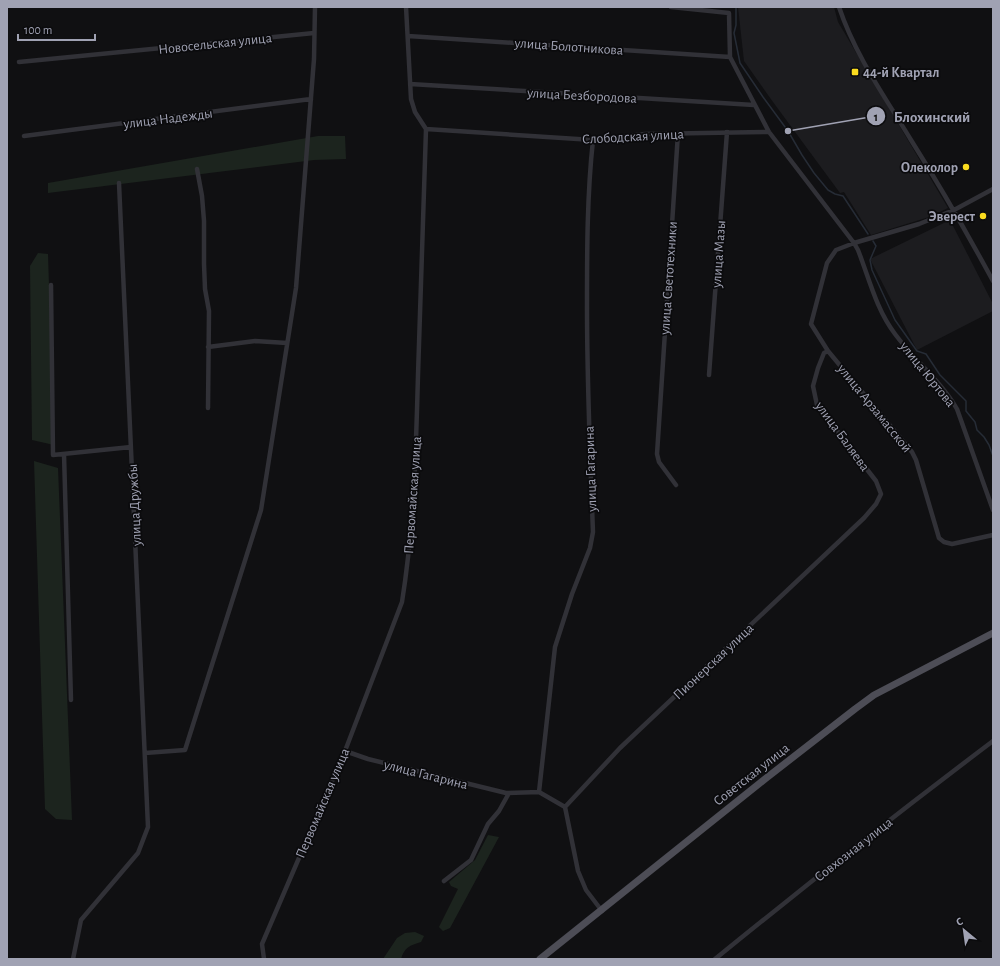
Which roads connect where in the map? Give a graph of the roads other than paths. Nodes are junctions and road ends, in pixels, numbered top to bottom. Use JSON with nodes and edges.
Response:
{"nodes":[{"id":1,"x":315,"y":7,"type":"edge"},
{"id":2,"x":406,"y":7,"type":"edge"},
{"id":3,"x":671,"y":7,"type":"edge"},
{"id":4,"x":839,"y":7,"type":"edge"},
{"id":5,"x":314,"y":33,"type":"junction"},
{"id":6,"x":408,"y":36,"type":"junction"},
{"id":7,"x":730,"y":57,"type":"junction"},
{"id":8,"x":19,"y":62,"type":"dead end"},
{"id":9,"x":410,"y":84,"type":"junction"},
{"id":10,"x":311,"y":99,"type":"junction"},
{"id":11,"x":754,"y":105,"type":"junction"},
{"id":12,"x":426,"y":129,"type":"junction"},
{"id":13,"x":727,"y":132,"type":"junction"},
{"id":14,"x":769,"y":132,"type":"junction"},
{"id":15,"x":678,"y":133,"type":"junction"},
{"id":16,"x":24,"y":136,"type":"dead end"},
{"id":17,"x":593,"y":140,"type":"junction"},
{"id":18,"x":197,"y":169,"type":"dead end"},
{"id":19,"x":119,"y":183,"type":"dead end"},
{"id":20,"x":993,"y":189,"type":"edge"},
{"id":21,"x":954,"y":210,"type":"junction"},
{"id":22,"x":854,"y":243,"type":"junction"},
{"id":23,"x":993,"y":281,"type":"edge"},
{"id":24,"x":51,"y":285,"type":"dead end"},
{"id":25,"x":287,"y":343,"type":"junction"},
{"id":26,"x":208,"y":347,"type":"junction"},
{"id":27,"x":828,"y":351,"type":"junction"},
{"id":28,"x":709,"y":376,"type":"dead end"},
{"id":29,"x":208,"y":408,"type":"dead end"},
{"id":30,"x":131,"y":447,"type":"junction"},
{"id":31,"x":64,"y":454,"type":"junction"},
{"id":32,"x":676,"y":485,"type":"dead end"},
{"id":33,"x":993,"y":510,"type":"edge"},
{"id":34,"x":864,"y":518,"type":"joint"},
{"id":35,"x":993,"y":535,"type":"edge"},
{"id":36,"x":993,"y":633,"type":"edge"},
{"id":37,"x":71,"y":700,"type":"dead end"},
{"id":38,"x":993,"y":741,"type":"edge"},
{"id":39,"x":345,"y":751,"type":"junction"},
{"id":40,"x":145,"y":753,"type":"junction"},
{"id":41,"x":539,"y":792,"type":"junction"},
{"id":42,"x":509,"y":793,"type":"junction"},
{"id":43,"x":565,"y":807,"type":"junction"},
{"id":44,"x":444,"y":881,"type":"dead end"},
{"id":45,"x":602,"y":911,"type":"junction"},
{"id":46,"x":74,"y":959,"type":"edge"},
{"id":47,"x":264,"y":959,"type":"edge"},
{"id":48,"x":540,"y":959,"type":"edge"},
{"id":49,"x":715,"y":959,"type":"edge"}],
"edges":[{"from":1,"to":5,"type":"street"},
{"from":2,"to":6,"type":"street"},
{"from":3,"to":7,"type":"street"},
{"from":4,"to":21,"type":"street"},
{"from":5,"to":8,"type":"street","name":"Новосельская улица"},
{"from":5,"to":10,"type":"street"},
{"from":6,"to":7,"type":"street","name":"улица Болотникова"},
{"from":6,"to":9,"type":"street"},
{"from":7,"to":11,"type":"street","name":"улица Юртова"},
{"from":9,"to":11,"type":"street","name":"улица Безбородова"},
{"from":9,"to":12,"type":"street"},
{"from":10,"to":16,"type":"street","name":"улица Надежды"},
{"from":10,"to":25,"type":"street"},
{"from":11,"to":14,"type":"street","name":"улица Юртова"},
{"from":12,"to":17,"type":"street","name":"Слободская улица"},
{"from":12,"to":39,"type":"street","name":"Первомайская улица"},
{"from":13,"to":14,"type":"street","name":"Слободская улица"},
{"from":13,"to":15,"type":"street","name":"Слободская улица"},
{"from":13,"to":28,"type":"street","name":"улица Мазы"},
{"from":14,"to":22,"type":"street","name":"улица Юртова"},
{"from":15,"to":17,"type":"street","name":"Слободская улица"},
{"from":15,"to":32,"type":"street","name":"улица Светотехники"},
{"from":17,"to":41,"type":"street","name":"улица Гагарина"},
{"from":18,"to":26,"type":"street"},
{"from":19,"to":30,"type":"street","name":"улица Дружбы"},
{"from":20,"to":21,"type":"street","name":"улица Арзамасской"},
{"from":21,"to":22,"type":"street","name":"улица Арзамасской"},
{"from":21,"to":23,"type":"street"},
{"from":22,"to":27,"type":"street","name":"улица Арзамасской"},
{"from":22,"to":33,"type":"street","name":"улица Юртова"},
{"from":24,"to":31,"type":"street"},
{"from":25,"to":26,"type":"street"},
{"from":25,"to":40,"type":"street"},
{"from":26,"to":29,"type":"street"},
{"from":27,"to":34,"type":"street","name":"улица Баляева"},
{"from":27,"to":35,"type":"street","name":"улица Арзамасской"},
{"from":30,"to":31,"type":"street"},
{"from":30,"to":40,"type":"street","name":"улица Дружбы"},
{"from":31,"to":37,"type":"street"},
{"from":34,"to":43,"type":"street","name":"Пионерская улица"},
{"from":36,"to":45,"type":"main road","name":"Советская улица"},
{"from":38,"to":49,"type":"street","name":"Совхозная улица"},
{"from":39,"to":42,"type":"street","name":"улица Гагарина"},
{"from":39,"to":47,"type":"street","name":"Первомайская улица"},
{"from":40,"to":46,"type":"street","name":"улица Дружбы"},
{"from":41,"to":42,"type":"street","name":"улица Гагарина"},
{"from":41,"to":43,"type":"street"},
{"from":42,"to":44,"type":"street"},
{"from":43,"to":45,"type":"street"},
{"from":45,"to":48,"type":"main road","name":"Советская улица"}]}
